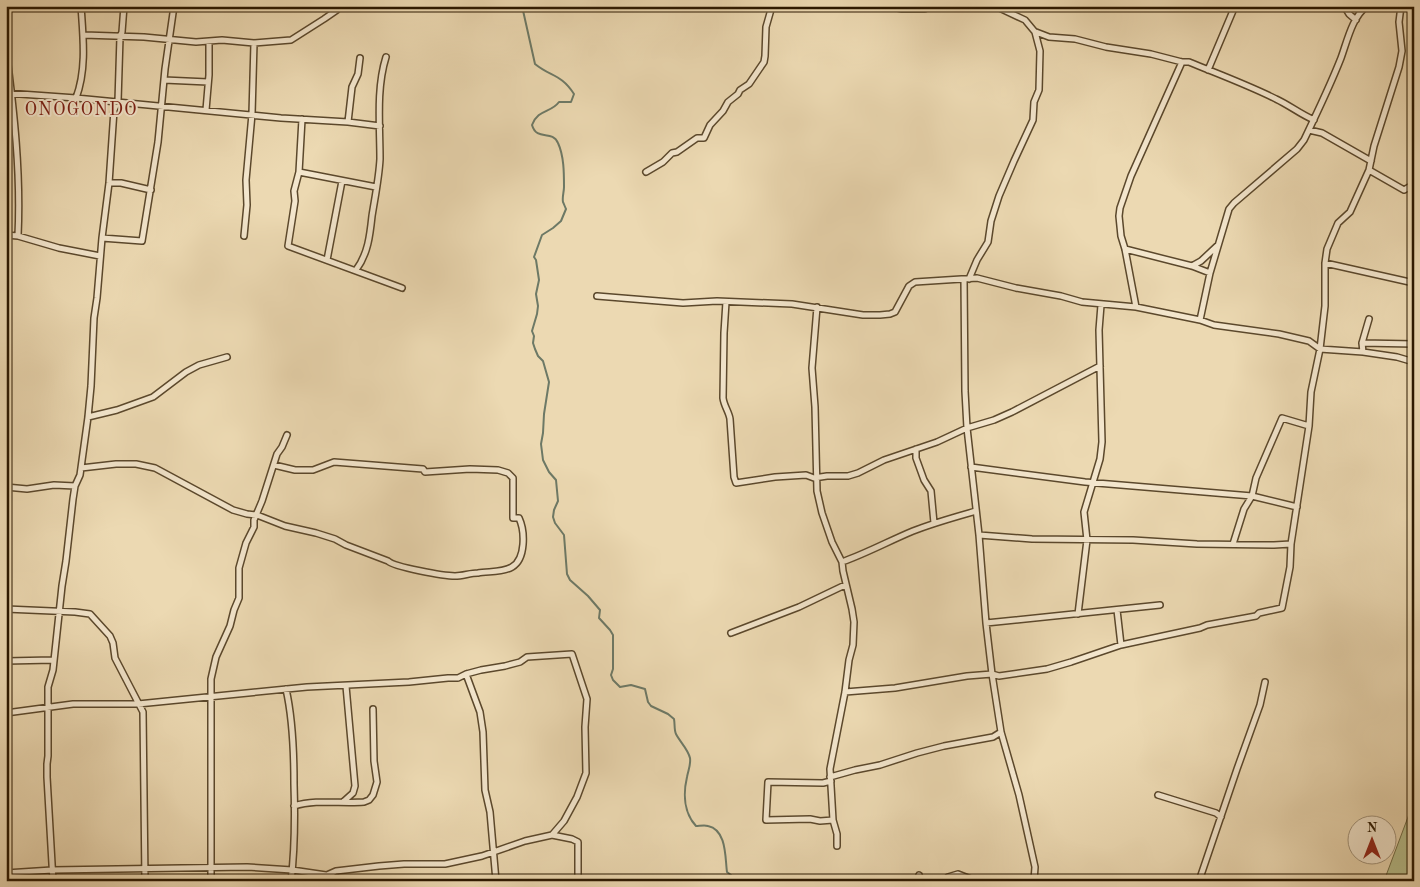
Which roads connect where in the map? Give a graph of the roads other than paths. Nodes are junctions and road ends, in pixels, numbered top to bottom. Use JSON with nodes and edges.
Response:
{"nodes":[{"id":1,"x":81,"y":6,"type":"edge"},
{"id":2,"x":124,"y":6,"type":"edge"},
{"id":3,"x":174,"y":6,"type":"edge"},
{"id":4,"x":339,"y":6,"type":"edge"},
{"id":5,"x":772,"y":6,"type":"edge"},
{"id":6,"x":889,"y":6,"type":"edge"},
{"id":7,"x":927,"y":6,"type":"edge"},
{"id":8,"x":995,"y":6,"type":"edge"},
{"id":9,"x":1235,"y":6,"type":"edge"},
{"id":10,"x":1344,"y":6,"type":"edge"},
{"id":11,"x":1367,"y":6,"type":"edge"},
{"id":12,"x":1401,"y":6,"type":"edge"},
{"id":13,"x":1356,"y":20,"type":"junction"},
{"id":14,"x":1035,"y":32,"type":"junction"},
{"id":15,"x":84,"y":35,"type":"junction"},
{"id":16,"x":120,"y":37,"type":"junction"},
{"id":17,"x":169,"y":40,"type":"junction"},
{"id":18,"x":209,"y":41,"type":"junction"},
{"id":19,"x":254,"y":43,"type":"junction"},
{"id":20,"x":6,"y":49,"type":"edge"},
{"id":21,"x":386,"y":57,"type":"dead end"},
{"id":22,"x":360,"y":58,"type":"dead end"},
{"id":23,"x":1182,"y":62,"type":"junction"},
{"id":24,"x":1208,"y":70,"type":"junction"},
{"id":25,"x":164,"y":80,"type":"junction"},
{"id":26,"x":208,"y":82,"type":"junction"},
{"id":27,"x":9,"y":94,"type":"edge"},
{"id":28,"x":76,"y":98,"type":"junction"},
{"id":29,"x":118,"y":102,"type":"junction"},
{"id":30,"x":162,"y":105,"type":"junction"},
{"id":31,"x":206,"y":110,"type":"junction"},
{"id":32,"x":252,"y":114,"type":"junction"},
{"id":33,"x":302,"y":119,"type":"junction"},
{"id":34,"x":1314,"y":120,"type":"junction"},
{"id":35,"x":348,"y":122,"type":"junction"},
{"id":36,"x":380,"y":126,"type":"junction"},
{"id":37,"x":1309,"y":130,"type":"junction"},
{"id":38,"x":1370,"y":161,"type":"junction"},
{"id":39,"x":1369,"y":170,"type":"junction"},
{"id":40,"x":299,"y":172,"type":"junction"},
{"id":41,"x":646,"y":172,"type":"dead end"},
{"id":42,"x":342,"y":181,"type":"junction"},
{"id":43,"x":1414,"y":181,"type":"edge"},
{"id":44,"x":108,"y":182,"type":"junction"},
{"id":45,"x":376,"y":187,"type":"junction"},
{"id":46,"x":151,"y":190,"type":"junction"},
{"id":47,"x":6,"y":235,"type":"edge"},
{"id":48,"x":18,"y":236,"type":"junction"},
{"id":49,"x":244,"y":236,"type":"dead end"},
{"id":50,"x":102,"y":238,"type":"junction"},
{"id":51,"x":1218,"y":245,"type":"junction"},
{"id":52,"x":1125,"y":249,"type":"junction"},
{"id":53,"x":100,"y":256,"type":"junction"},
{"id":54,"x":328,"y":260,"type":"junction"},
{"id":55,"x":1325,"y":263,"type":"junction"},
{"id":56,"x":1192,"y":266,"type":"junction"},
{"id":57,"x":356,"y":270,"type":"junction"},
{"id":58,"x":1210,"y":272,"type":"junction"},
{"id":59,"x":967,"y":279,"type":"junction"},
{"id":60,"x":1414,"y":283,"type":"edge"},
{"id":61,"x":402,"y":288,"type":"dead end"},
{"id":62,"x":597,"y":296,"type":"dead end"},
{"id":63,"x":726,"y":302,"type":"junction"},
{"id":64,"x":1101,"y":304,"type":"junction"},
{"id":65,"x":1136,"y":307,"type":"junction"},
{"id":66,"x":817,"y":308,"type":"junction"},
{"id":67,"x":1200,"y":320,"type":"junction"},
{"id":68,"x":1369,"y":320,"type":"dead end"},
{"id":69,"x":1362,"y":343,"type":"junction"},
{"id":70,"x":1414,"y":344,"type":"edge"},
{"id":71,"x":1320,"y":349,"type":"junction"},
{"id":72,"x":1363,"y":352,"type":"junction"},
{"id":73,"x":227,"y":357,"type":"dead end"},
{"id":74,"x":1414,"y":362,"type":"edge"},
{"id":75,"x":1100,"y":366,"type":"junction"},
{"id":76,"x":88,"y":417,"type":"junction"},
{"id":77,"x":1309,"y":426,"type":"junction"},
{"id":78,"x":967,"y":428,"type":"junction"},
{"id":79,"x":287,"y":435,"type":"dead end"},
{"id":80,"x":916,"y":449,"type":"junction"},
{"id":81,"x":274,"y":465,"type":"junction"},
{"id":82,"x":971,"y":467,"type":"junction"},
{"id":83,"x":81,"y":468,"type":"junction"},
{"id":84,"x":816,"y":477,"type":"junction"},
{"id":85,"x":1092,"y":482,"type":"junction"},
{"id":86,"x":75,"y":486,"type":"junction"},
{"id":87,"x":6,"y":487,"type":"edge"},
{"id":88,"x":1252,"y":496,"type":"junction"},
{"id":89,"x":1297,"y":507,"type":"junction"},
{"id":90,"x":976,"y":511,"type":"junction"},
{"id":91,"x":257,"y":514,"type":"junction"},
{"id":92,"x":934,"y":523,"type":"junction"},
{"id":93,"x":979,"y":535,"type":"junction"},
{"id":94,"x":1087,"y":540,"type":"junction"},
{"id":95,"x":1233,"y":544,"type":"junction"},
{"id":96,"x":1292,"y":544,"type":"junction"},
{"id":97,"x":842,"y":562,"type":"junction"},
{"id":98,"x":846,"y":585,"type":"junction"},
{"id":99,"x":1160,"y":605,"type":"dead end"},
{"id":100,"x":6,"y":609,"type":"edge"},
{"id":101,"x":1117,"y":610,"type":"junction"},
{"id":102,"x":59,"y":611,"type":"junction"},
{"id":103,"x":1078,"y":614,"type":"junction"},
{"id":104,"x":986,"y":623,"type":"junction"},
{"id":105,"x":731,"y":632,"type":"dead end"},
{"id":106,"x":1121,"y":645,"type":"junction"},
{"id":107,"x":53,"y":660,"type":"junction"},
{"id":108,"x":6,"y":661,"type":"edge"},
{"id":109,"x":466,"y":674,"type":"junction"},
{"id":110,"x":992,"y":674,"type":"junction"},
{"id":111,"x":1265,"y":682,"type":"dead end"},
{"id":112,"x":346,"y":686,"type":"junction"},
{"id":113,"x":286,"y":689,"type":"junction"},
{"id":114,"x":846,"y":692,"type":"junction"},
{"id":115,"x":210,"y":696,"type":"junction"},
{"id":116,"x":138,"y":704,"type":"junction"},
{"id":117,"x":48,"y":708,"type":"junction"},
{"id":118,"x":373,"y":709,"type":"dead end"},
{"id":119,"x":6,"y":713,"type":"edge"},
{"id":120,"x":1001,"y":732,"type":"junction"},
{"id":121,"x":830,"y":779,"type":"junction"},
{"id":122,"x":1158,"y":794,"type":"dead end"},
{"id":123,"x":343,"y":802,"type":"junction"},
{"id":124,"x":294,"y":806,"type":"junction"},
{"id":125,"x":1220,"y":817,"type":"junction"},
{"id":126,"x":833,"y":820,"type":"junction"},
{"id":127,"x":552,"y":835,"type":"junction"},
{"id":128,"x":838,"y":846,"type":"dead end"},
{"id":129,"x":494,"y":852,"type":"junction"},
{"id":130,"x":146,"y":868,"type":"junction"},
{"id":131,"x":212,"y":868,"type":"junction"},
{"id":132,"x":52,"y":870,"type":"junction"},
{"id":133,"x":292,"y":870,"type":"junction"},
{"id":134,"x":6,"y":873,"type":"edge"},
{"id":135,"x":919,"y":874,"type":"dead end"},
{"id":136,"x":326,"y":875,"type":"junction"},
{"id":137,"x":53,"y":881,"type":"edge"},
{"id":138,"x":145,"y":881,"type":"edge"},
{"id":139,"x":211,"y":881,"type":"edge"},
{"id":140,"x":291,"y":881,"type":"edge"},
{"id":141,"x":346,"y":881,"type":"edge"},
{"id":142,"x":496,"y":881,"type":"edge"},
{"id":143,"x":578,"y":881,"type":"edge"},
{"id":144,"x":916,"y":881,"type":"edge"},
{"id":145,"x":946,"y":881,"type":"edge"},
{"id":146,"x":976,"y":881,"type":"edge"},
{"id":147,"x":1034,"y":881,"type":"edge"},
{"id":148,"x":1199,"y":881,"type":"edge"}],
"edges":[{"from":1,"to":15,"type":"street"},
{"from":2,"to":16,"type":"street"},
{"from":3,"to":17,"type":"street"},
{"from":4,"to":19,"type":"street"},
{"from":5,"to":41,"type":"street"},
{"from":6,"to":7,"type":"street"},
{"from":8,"to":14,"type":"street"},
{"from":9,"to":24,"type":"street"},
{"from":10,"to":13,"type":"street"},
{"from":11,"to":13,"type":"street"},
{"from":12,"to":38,"type":"street"},
{"from":13,"to":34,"type":"street"},
{"from":14,"to":23,"type":"street"},
{"from":14,"to":59,"type":"street"},
{"from":15,"to":16,"type":"street"},
{"from":15,"to":28,"type":"street"},
{"from":16,"to":17,"type":"street"},
{"from":16,"to":29,"type":"street"},
{"from":17,"to":18,"type":"street"},
{"from":17,"to":25,"type":"street"},
{"from":18,"to":19,"type":"street"},
{"from":18,"to":26,"type":"street"},
{"from":19,"to":32,"type":"street"},
{"from":20,"to":27,"type":"street"},
{"from":21,"to":36,"type":"street"},
{"from":22,"to":35,"type":"street"},
{"from":23,"to":24,"type":"street"},
{"from":23,"to":52,"type":"street"},
{"from":24,"to":34,"type":"street"},
{"from":25,"to":26,"type":"street"},
{"from":25,"to":30,"type":"street"},
{"from":26,"to":31,"type":"street"},
{"from":27,"to":28,"type":"street"},
{"from":27,"to":48,"type":"street"},
{"from":28,"to":29,"type":"street"},
{"from":29,"to":30,"type":"street"},
{"from":29,"to":44,"type":"street"},
{"from":30,"to":31,"type":"street"},
{"from":30,"to":46,"type":"street"},
{"from":31,"to":32,"type":"street"},
{"from":32,"to":33,"type":"street"},
{"from":32,"to":49,"type":"street"},
{"from":33,"to":35,"type":"street"},
{"from":33,"to":40,"type":"street"},
{"from":34,"to":37,"type":"street"},
{"from":35,"to":36,"type":"street"},
{"from":36,"to":45,"type":"street"},
{"from":37,"to":38,"type":"street"},
{"from":37,"to":51,"type":"street"},
{"from":38,"to":39,"type":"street"},
{"from":39,"to":43,"type":"street"},
{"from":39,"to":55,"type":"street"},
{"from":40,"to":42,"type":"street"},
{"from":40,"to":54,"type":"street"},
{"from":42,"to":45,"type":"street"},
{"from":42,"to":54,"type":"street"},
{"from":44,"to":46,"type":"street"},
{"from":44,"to":50,"type":"street"},
{"from":45,"to":57,"type":"street"},
{"from":46,"to":50,"type":"street"},
{"from":47,"to":48,"type":"street"},
{"from":48,"to":53,"type":"street"},
{"from":50,"to":53,"type":"street"},
{"from":51,"to":56,"type":"street"},
{"from":51,"to":58,"type":"street"},
{"from":52,"to":56,"type":"street"},
{"from":52,"to":65,"type":"street"},
{"from":53,"to":76,"type":"street"},
{"from":54,"to":57,"type":"street"},
{"from":55,"to":60,"type":"street"},
{"from":55,"to":71,"type":"street"},
{"from":56,"to":58,"type":"street"},
{"from":57,"to":61,"type":"street"},
{"from":58,"to":67,"type":"street"},
{"from":59,"to":64,"type":"street"},
{"from":59,"to":66,"type":"street"},
{"from":59,"to":78,"type":"street"},
{"from":62,"to":63,"type":"street"},
{"from":63,"to":66,"type":"street"},
{"from":63,"to":84,"type":"street"},
{"from":64,"to":65,"type":"street"},
{"from":64,"to":75,"type":"street"},
{"from":65,"to":67,"type":"street"},
{"from":66,"to":84,"type":"street"},
{"from":67,"to":71,"type":"street"},
{"from":68,"to":69,"type":"street"},
{"from":69,"to":70,"type":"street"},
{"from":69,"to":72,"type":"street"},
{"from":71,"to":72,"type":"street"},
{"from":71,"to":77,"type":"street"},
{"from":72,"to":74,"type":"street"},
{"from":73,"to":76,"type":"street"},
{"from":75,"to":78,"type":"street"},
{"from":75,"to":85,"type":"street"},
{"from":76,"to":83,"type":"street"},
{"from":77,"to":88,"type":"street"},
{"from":77,"to":89,"type":"street"},
{"from":78,"to":80,"type":"street"},
{"from":78,"to":82,"type":"street"},
{"from":79,"to":81,"type":"street"},
{"from":80,"to":84,"type":"street"},
{"from":80,"to":92,"type":"street"},
{"from":81,"to":91,"type":"street"},
{"from":81,"to":91,"type":"street"},
{"from":82,"to":85,"type":"street"},
{"from":82,"to":90,"type":"street"},
{"from":83,"to":86,"type":"street"},
{"from":83,"to":91,"type":"street"},
{"from":84,"to":97,"type":"street"},
{"from":85,"to":88,"type":"street"},
{"from":85,"to":94,"type":"street"},
{"from":86,"to":87,"type":"street"},
{"from":86,"to":102,"type":"street"},
{"from":88,"to":89,"type":"street"},
{"from":88,"to":95,"type":"street"},
{"from":89,"to":96,"type":"street"},
{"from":90,"to":92,"type":"street"},
{"from":90,"to":93,"type":"street"},
{"from":91,"to":115,"type":"street"},
{"from":92,"to":97,"type":"street"},
{"from":93,"to":94,"type":"street"},
{"from":93,"to":104,"type":"street"},
{"from":94,"to":95,"type":"street"},
{"from":94,"to":103,"type":"street"},
{"from":95,"to":96,"type":"street"},
{"from":96,"to":106,"type":"street"},
{"from":97,"to":98,"type":"street"},
{"from":98,"to":105,"type":"street"},
{"from":98,"to":114,"type":"street"},
{"from":99,"to":101,"type":"street"},
{"from":100,"to":102,"type":"street"},
{"from":101,"to":103,"type":"street"},
{"from":101,"to":106,"type":"street"},
{"from":102,"to":107,"type":"street"},
{"from":102,"to":116,"type":"street"},
{"from":103,"to":104,"type":"street"},
{"from":104,"to":110,"type":"street"},
{"from":106,"to":110,"type":"street"},
{"from":107,"to":108,"type":"street"},
{"from":107,"to":117,"type":"street"},
{"from":109,"to":112,"type":"street"},
{"from":109,"to":127,"type":"street"},
{"from":109,"to":129,"type":"street"},
{"from":110,"to":114,"type":"street"},
{"from":110,"to":120,"type":"street"},
{"from":111,"to":125,"type":"street"},
{"from":112,"to":113,"type":"street"},
{"from":112,"to":123,"type":"street"},
{"from":113,"to":115,"type":"street"},
{"from":113,"to":124,"type":"street"},
{"from":114,"to":121,"type":"street"},
{"from":115,"to":116,"type":"street"},
{"from":115,"to":131,"type":"street"},
{"from":116,"to":117,"type":"street"},
{"from":116,"to":130,"type":"street"},
{"from":117,"to":119,"type":"street"},
{"from":117,"to":132,"type":"street"},
{"from":118,"to":123,"type":"street"},
{"from":120,"to":121,"type":"street"},
{"from":120,"to":147,"type":"street"},
{"from":121,"to":126,"type":"street"},
{"from":121,"to":126,"type":"street"},
{"from":122,"to":125,"type":"street"},
{"from":123,"to":124,"type":"street"},
{"from":124,"to":133,"type":"street"},
{"from":125,"to":148,"type":"street"},
{"from":126,"to":128,"type":"street"},
{"from":127,"to":129,"type":"street"},
{"from":127,"to":143,"type":"street"},
{"from":129,"to":136,"type":"street"},
{"from":129,"to":142,"type":"street"},
{"from":130,"to":131,"type":"street"},
{"from":130,"to":132,"type":"street"},
{"from":130,"to":138,"type":"street"},
{"from":131,"to":133,"type":"street"},
{"from":131,"to":139,"type":"street"},
{"from":132,"to":134,"type":"street"},
{"from":132,"to":137,"type":"street"},
{"from":133,"to":136,"type":"street"},
{"from":133,"to":140,"type":"street"},
{"from":135,"to":144,"type":"street"},
{"from":136,"to":141,"type":"street"},
{"from":145,"to":146,"type":"street"}]}
